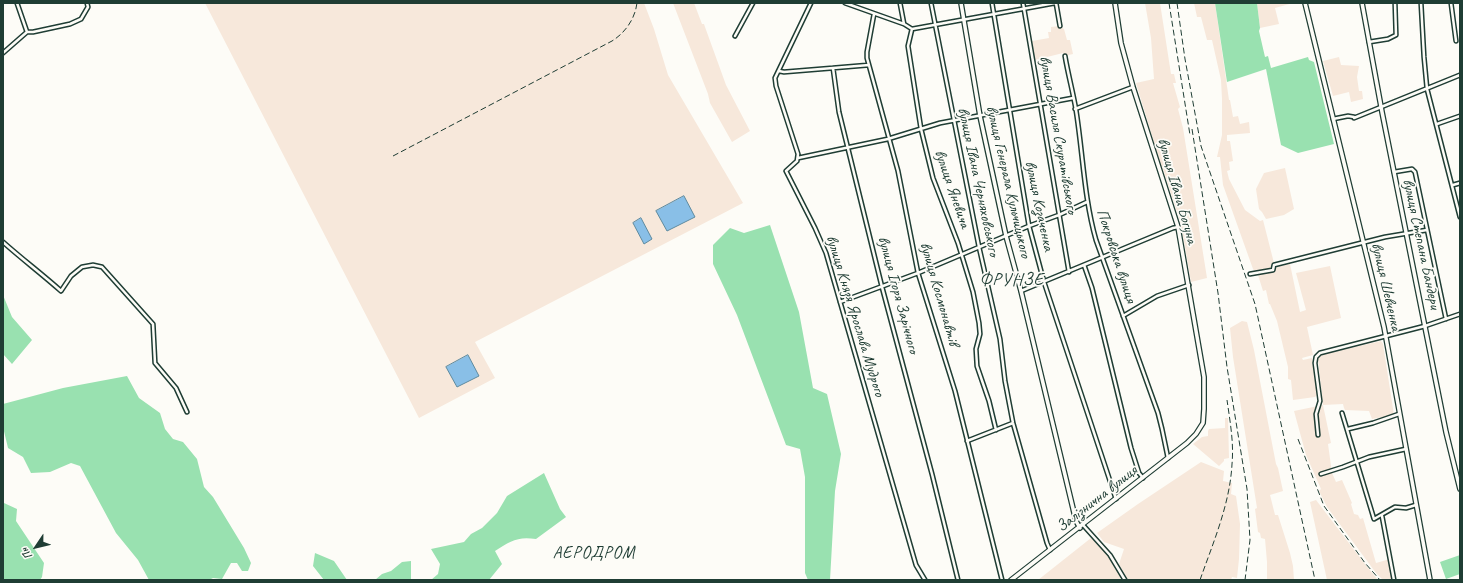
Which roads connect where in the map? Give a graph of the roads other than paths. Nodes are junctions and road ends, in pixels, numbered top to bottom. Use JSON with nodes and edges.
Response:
{"nodes":[{"id":1,"x":17,"y":3,"type":"edge"},
{"id":2,"x":87,"y":3,"type":"edge"},
{"id":3,"x":753,"y":3,"type":"edge"},
{"id":4,"x":811,"y":3,"type":"edge"},
{"id":5,"x":845,"y":3,"type":"edge"},
{"id":6,"x":900,"y":3,"type":"edge"},
{"id":7,"x":931,"y":3,"type":"edge"},
{"id":8,"x":961,"y":3,"type":"edge"},
{"id":9,"x":992,"y":3,"type":"edge"},
{"id":10,"x":1023,"y":3,"type":"edge"},
{"id":11,"x":1056,"y":3,"type":"edge"},
{"id":12,"x":1115,"y":3,"type":"edge"},
{"id":13,"x":1305,"y":3,"type":"edge"},
{"id":14,"x":1362,"y":3,"type":"edge"},
{"id":15,"x":1395,"y":3,"type":"edge"},
{"id":16,"x":1421,"y":3,"type":"edge"},
{"id":17,"x":1451,"y":3,"type":"edge"},
{"id":18,"x":1024,"y":9,"type":"junction"},
{"id":19,"x":874,"y":14,"type":"junction"},
{"id":20,"x":994,"y":14,"type":"junction"},
{"id":21,"x":964,"y":20,"type":"junction"},
{"id":22,"x":904,"y":24,"type":"junction"},
{"id":23,"x":935,"y":25,"type":"junction"},
{"id":24,"x":1060,"y":26,"type":"dead end"},
{"id":25,"x":912,"y":29,"type":"junction"},
{"id":26,"x":27,"y":32,"type":"junction"},
{"id":27,"x":735,"y":36,"type":"dead end"},
{"id":28,"x":1456,"y":41,"type":"dead end"},
{"id":29,"x":1369,"y":42,"type":"junction"},
{"id":30,"x":3,"y":53,"type":"edge"},
{"id":31,"x":1065,"y":56,"type":"dead end"},
{"id":32,"x":869,"y":65,"type":"junction"},
{"id":33,"x":833,"y":68,"type":"junction"},
{"id":34,"x":778,"y":71,"type":"junction"},
{"id":35,"x":1460,"y":76,"type":"edge"},
{"id":36,"x":1133,"y":87,"type":"junction"},
{"id":37,"x":1427,"y":89,"type":"junction"},
{"id":38,"x":1073,"y":98,"type":"junction"},
{"id":39,"x":1040,"y":104,"type":"junction"},
{"id":40,"x":1382,"y":107,"type":"junction"},
{"id":41,"x":1076,"y":109,"type":"junction"},
{"id":42,"x":1009,"y":110,"type":"junction"},
{"id":43,"x":980,"y":116,"type":"junction"},
{"id":44,"x":1460,"y":116,"type":"edge"},
{"id":45,"x":1333,"y":119,"type":"junction"},
{"id":46,"x":953,"y":121,"type":"junction"},
{"id":47,"x":1437,"y":124,"type":"junction"},
{"id":48,"x":921,"y":129,"type":"junction"},
{"id":49,"x":888,"y":139,"type":"junction"},
{"id":50,"x":848,"y":148,"type":"junction"},
{"id":51,"x":798,"y":158,"type":"junction"},
{"id":52,"x":1394,"y":172,"type":"junction"},
{"id":53,"x":1460,"y":183,"type":"edge"},
{"id":54,"x":1453,"y":185,"type":"junction"},
{"id":55,"x":1087,"y":202,"type":"junction"},
{"id":56,"x":1060,"y":215,"type":"junction"},
{"id":57,"x":1460,"y":217,"type":"edge"},
{"id":58,"x":1028,"y":226,"type":"junction"},
{"id":59,"x":1178,"y":227,"type":"junction"},
{"id":60,"x":1427,"y":230,"type":"junction"},
{"id":61,"x":1408,"y":234,"type":"junction"},
{"id":62,"x":1006,"y":236,"type":"junction"},
{"id":63,"x":3,"y":242,"type":"edge"},
{"id":64,"x":1364,"y":243,"type":"junction"},
{"id":65,"x":979,"y":247,"type":"junction"},
{"id":66,"x":962,"y":254,"type":"junction"},
{"id":67,"x":1102,"y":258,"type":"junction"},
{"id":68,"x":1084,"y":265,"type":"junction"},
{"id":69,"x":918,"y":272,"type":"junction"},
{"id":70,"x":1069,"y":272,"type":"junction"},
{"id":71,"x":1250,"y":274,"type":"dead end"},
{"id":72,"x":1044,"y":282,"type":"junction"},
{"id":73,"x":1189,"y":285,"type":"junction"},
{"id":74,"x":882,"y":287,"type":"junction"},
{"id":75,"x":1021,"y":291,"type":"junction"},
{"id":76,"x":840,"y":302,"type":"junction"},
{"id":77,"x":1460,"y":314,"type":"edge"},
{"id":78,"x":1123,"y":316,"type":"junction"},
{"id":79,"x":1446,"y":319,"type":"junction"},
{"id":80,"x":1425,"y":326,"type":"junction"},
{"id":81,"x":1386,"y":337,"type":"junction"},
{"id":82,"x":187,"y":412,"type":"dead end"},
{"id":83,"x":1342,"y":413,"type":"dead end"},
{"id":84,"x":1399,"y":414,"type":"junction"},
{"id":85,"x":1013,"y":423,"type":"junction"},
{"id":86,"x":1348,"y":429,"type":"junction"},
{"id":87,"x":996,"y":430,"type":"junction"},
{"id":88,"x":1196,"y":434,"type":"joint"},
{"id":89,"x":1318,"y":435,"type":"dead end"},
{"id":90,"x":967,"y":442,"type":"junction"},
{"id":91,"x":1406,"y":449,"type":"junction"},
{"id":92,"x":1168,"y":458,"type":"junction"},
{"id":93,"x":1357,"y":462,"type":"junction"},
{"id":94,"x":1321,"y":474,"type":"dead end"},
{"id":95,"x":1143,"y":478,"type":"junction"},
{"id":96,"x":1460,"y":489,"type":"edge"},
{"id":97,"x":1116,"y":499,"type":"junction"},
{"id":98,"x":1416,"y":505,"type":"junction"},
{"id":99,"x":1382,"y":516,"type":"junction"},
{"id":100,"x":1081,"y":526,"type":"junction"},
{"id":101,"x":1050,"y":551,"type":"junction"},
{"id":102,"x":925,"y":580,"type":"edge"},
{"id":103,"x":958,"y":580,"type":"edge"},
{"id":104,"x":1002,"y":580,"type":"edge"},
{"id":105,"x":1012,"y":580,"type":"edge"},
{"id":106,"x":1125,"y":580,"type":"edge"},
{"id":107,"x":1394,"y":580,"type":"edge"},
{"id":108,"x":1430,"y":580,"type":"edge"}],
"edges":[{"from":1,"to":26,"type":"street"},
{"from":2,"to":26,"type":"street"},
{"from":3,"to":27,"type":"street"},
{"from":4,"to":34,"type":"street"},
{"from":5,"to":19,"type":"street"},
{"from":6,"to":22,"type":"street"},
{"from":7,"to":23,"type":"street","name":"вулиця Івана Черняховського"},
{"from":8,"to":21,"type":"street","name":"вулиця Генерала Кульчицького"},
{"from":9,"to":20,"type":"street","name":"вулиця Козаченка"},
{"from":10,"to":18,"type":"street","name":"вулиця Василя Скуратівського"},
{"from":11,"to":18,"type":"street"},
{"from":11,"to":24,"type":"street"},
{"from":12,"to":36,"type":"street","name":"вулиця Івана Богуна"},
{"from":13,"to":45,"type":"street","name":"вулиця Шевченка"},
{"from":14,"to":29,"type":"street","name":"вулиця Степана Бандери"},
{"from":15,"to":29,"type":"street"},
{"from":16,"to":37,"type":"street"},
{"from":17,"to":28,"type":"street"},
{"from":18,"to":20,"type":"street"},
{"from":18,"to":39,"type":"street","name":"вулиця Василя Скуратівського"},
{"from":19,"to":22,"type":"street"},
{"from":19,"to":32,"type":"street","name":"вулиця Космонавтів"},
{"from":20,"to":21,"type":"street"},
{"from":20,"to":42,"type":"street","name":"вулиця Козаченка"},
{"from":21,"to":23,"type":"street"},
{"from":21,"to":43,"type":"street","name":"вулиця Генерала Кульчицького"},
{"from":22,"to":25,"type":"street"},
{"from":23,"to":25,"type":"street"},
{"from":23,"to":46,"type":"street","name":"вулиця Івана Черняховського"},
{"from":25,"to":48,"type":"street","name":"вулиця Яневича"},
{"from":26,"to":30,"type":"street"},
{"from":29,"to":40,"type":"street","name":"вулиця Степана Бандери"},
{"from":31,"to":38,"type":"street","name":"Покровська вулиця"},
{"from":32,"to":33,"type":"street"},
{"from":32,"to":49,"type":"street","name":"вулиця Космонавтів"},
{"from":33,"to":34,"type":"street"},
{"from":33,"to":50,"type":"street","name":"вулиця Ігоря Зарічного"},
{"from":34,"to":51,"type":"street"},
{"from":35,"to":37,"type":"street"},
{"from":36,"to":41,"type":"street"},
{"from":36,"to":59,"type":"street","name":"вулиця Івана Богуна"},
{"from":37,"to":40,"type":"street"},
{"from":37,"to":47,"type":"street"},
{"from":38,"to":39,"type":"street"},
{"from":38,"to":41,"type":"street","name":"Покровська вулиця"},
{"from":39,"to":42,"type":"street"},
{"from":39,"to":56,"type":"street","name":"вулиця Василя Скуратівського"},
{"from":40,"to":45,"type":"street"},
{"from":40,"to":52,"type":"street","name":"вулиця Степана Бандери"},
{"from":41,"to":55,"type":"street","name":"Покровська вулиця"},
{"from":42,"to":43,"type":"street"},
{"from":42,"to":58,"type":"street","name":"вулиця Козаченка"},
{"from":43,"to":46,"type":"street"},
{"from":43,"to":62,"type":"street","name":"вулиця Генерала Кульчицького"},
{"from":44,"to":47,"type":"street"},
{"from":45,"to":64,"type":"street","name":"вулиця Шевченка"},
{"from":46,"to":48,"type":"street"},
{"from":46,"to":65,"type":"street","name":"вулиця Івана Черняховського"},
{"from":47,"to":54,"type":"street"},
{"from":48,"to":49,"type":"street"},
{"from":48,"to":66,"type":"street","name":"вулиця Яневича"},
{"from":49,"to":50,"type":"street"},
{"from":49,"to":69,"type":"street","name":"вулиця Космонавтів"},
{"from":50,"to":51,"type":"street"},
{"from":50,"to":74,"type":"street","name":"вулиця Ігоря Зарічного"},
{"from":51,"to":76,"type":"street","name":"вулиця Князя Ярослава Мудрого"},
{"from":52,"to":60,"type":"street"},
{"from":52,"to":61,"type":"street","name":"вулиця Степана Бандери"},
{"from":53,"to":54,"type":"street"},
{"from":54,"to":57,"type":"street"},
{"from":55,"to":56,"type":"street"},
{"from":55,"to":67,"type":"street","name":"Покровська вулиця"},
{"from":56,"to":58,"type":"street"},
{"from":56,"to":70,"type":"street","name":"вулиця Василя Скуратівського"},
{"from":58,"to":62,"type":"street"},
{"from":58,"to":72,"type":"street","name":"вулиця Козаченка"},
{"from":59,"to":67,"type":"street"},
{"from":59,"to":73,"type":"street","name":"вулиця Івана Богуна"},
{"from":60,"to":61,"type":"street"},
{"from":60,"to":79,"type":"street"},
{"from":61,"to":64,"type":"street"},
{"from":61,"to":80,"type":"street","name":"вулиця Степана Бандери"},
{"from":62,"to":65,"type":"street"},
{"from":62,"to":75,"type":"street","name":"вулиця Генерала Кульчицького"},
{"from":63,"to":82,"type":"street"},
{"from":64,"to":71,"type":"street"},
{"from":64,"to":81,"type":"street","name":"вулиця Шевченка"},
{"from":65,"to":66,"type":"street"},
{"from":65,"to":85,"type":"street","name":"вулиця Івана Черняховського"},
{"from":66,"to":69,"type":"street"},
{"from":66,"to":87,"type":"street","name":"вулиця Яневича"},
{"from":67,"to":68,"type":"street"},
{"from":67,"to":78,"type":"street","name":"Покровська вулиця"},
{"from":68,"to":70,"type":"street"},
{"from":68,"to":95,"type":"street"},
{"from":69,"to":74,"type":"street"},
{"from":69,"to":90,"type":"street","name":"вулиця Космонавтів"},
{"from":70,"to":72,"type":"street"},
{"from":72,"to":75,"type":"street"},
{"from":72,"to":97,"type":"street","name":"вулиця Козаченка"},
{"from":73,"to":78,"type":"street"},
{"from":73,"to":88,"type":"street","name":"вулиця Івана Богуна"},
{"from":74,"to":76,"type":"street"},
{"from":74,"to":103,"type":"street","name":"вулиця Ігоря Зарічного"},
{"from":75,"to":100,"type":"street","name":"вулиця Генерала Кульчицького"},
{"from":76,"to":102,"type":"street","name":"вулиця Князя Ярослава Мудрого"},
{"from":77,"to":79,"type":"street"},
{"from":78,"to":92,"type":"street","name":"Покровська вулиця"},
{"from":79,"to":80,"type":"street"},
{"from":80,"to":81,"type":"street"},
{"from":80,"to":96,"type":"street","name":"вулиця Степана Бандери"},
{"from":81,"to":84,"type":"street","name":"вулиця Шевченка"},
{"from":81,"to":89,"type":"street"},
{"from":83,"to":86,"type":"street"},
{"from":84,"to":86,"type":"street"},
{"from":84,"to":91,"type":"street","name":"вулиця Шевченка"},
{"from":85,"to":87,"type":"street"},
{"from":85,"to":101,"type":"street","name":"вулиця Івана Черняховського"},
{"from":86,"to":93,"type":"street"},
{"from":87,"to":90,"type":"street"},
{"from":88,"to":92,"type":"street","name":"Залізнична вулиця"},
{"from":90,"to":104,"type":"street","name":"вулиця Космонавтів"},
{"from":91,"to":93,"type":"street"},
{"from":91,"to":98,"type":"street","name":"вулиця Шевченка"},
{"from":92,"to":95,"type":"street","name":"Залізнична вулиця"},
{"from":93,"to":94,"type":"street"},
{"from":93,"to":99,"type":"street"},
{"from":95,"to":97,"type":"street","name":"Залізнична вулиця"},
{"from":97,"to":100,"type":"street","name":"Залізнична вулиця"},
{"from":98,"to":99,"type":"street"},
{"from":98,"to":108,"type":"street","name":"вулиця Шевченка"},
{"from":99,"to":107,"type":"street"},
{"from":100,"to":101,"type":"street","name":"Залізнична вулиця"},
{"from":100,"to":106,"type":"street"},
{"from":101,"to":105,"type":"street","name":"Залізнична вулиця"}]}
